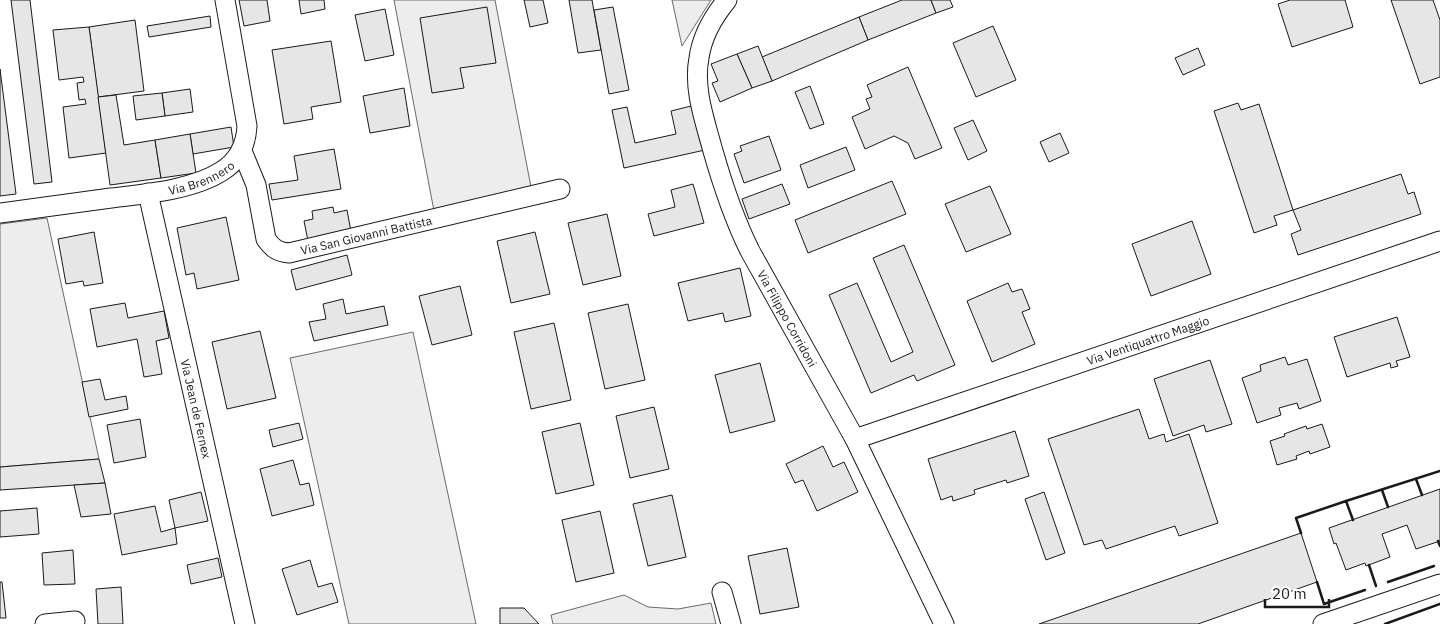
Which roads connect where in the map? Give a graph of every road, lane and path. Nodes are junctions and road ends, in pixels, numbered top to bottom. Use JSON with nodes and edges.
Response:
{"nodes":[{"id":1,"x":225,"y":0,"type":"edge"},
{"id":2,"x":727,"y":0,"type":"edge"},
{"id":3,"x":242,"y":150,"type":"junction"},
{"id":4,"x":560,"y":189,"type":"dead end"},
{"id":5,"x":148,"y":193,"type":"junction"},
{"id":6,"x":0,"y":213,"type":"edge"},
{"id":7,"x":1440,"y":241,"type":"edge"},
{"id":8,"x":855,"y":439,"type":"junction"},
{"id":9,"x":1440,"y":584,"type":"edge"},
{"id":10,"x":722,"y":592,"type":"dead end"},
{"id":11,"x":75,"y":621,"type":"dead end"},
{"id":12,"x":45,"y":624,"type":"edge"},
{"id":13,"x":245,"y":624,"type":"edge"},
{"id":14,"x":731,"y":624,"type":"edge"},
{"id":15,"x":944,"y":624,"type":"edge"},
{"id":16,"x":1323,"y":624,"type":"edge"}],
"edges":[{"from":1,"to":3,"type":"street","name":"Via Brennero"},
{"from":2,"to":8,"type":"street","name":"Via Filippo Corridoni"},
{"from":3,"to":4,"type":"street","name":"Via San Giovanni Battista"},
{"from":3,"to":5,"type":"street","name":"Via Brennero"},
{"from":5,"to":6,"type":"street","name":"Via Brennero"},
{"from":5,"to":13,"type":"street","name":"Via Jean de Fernex"},
{"from":7,"to":8,"type":"street","name":"Via Ventiquattro Maggio"},
{"from":8,"to":15,"type":"street","name":"Via Filippo Corridoni"},
{"from":9,"to":16,"type":"street"},
{"from":10,"to":14,"type":"street"},
{"from":11,"to":12,"type":"street"}]}
